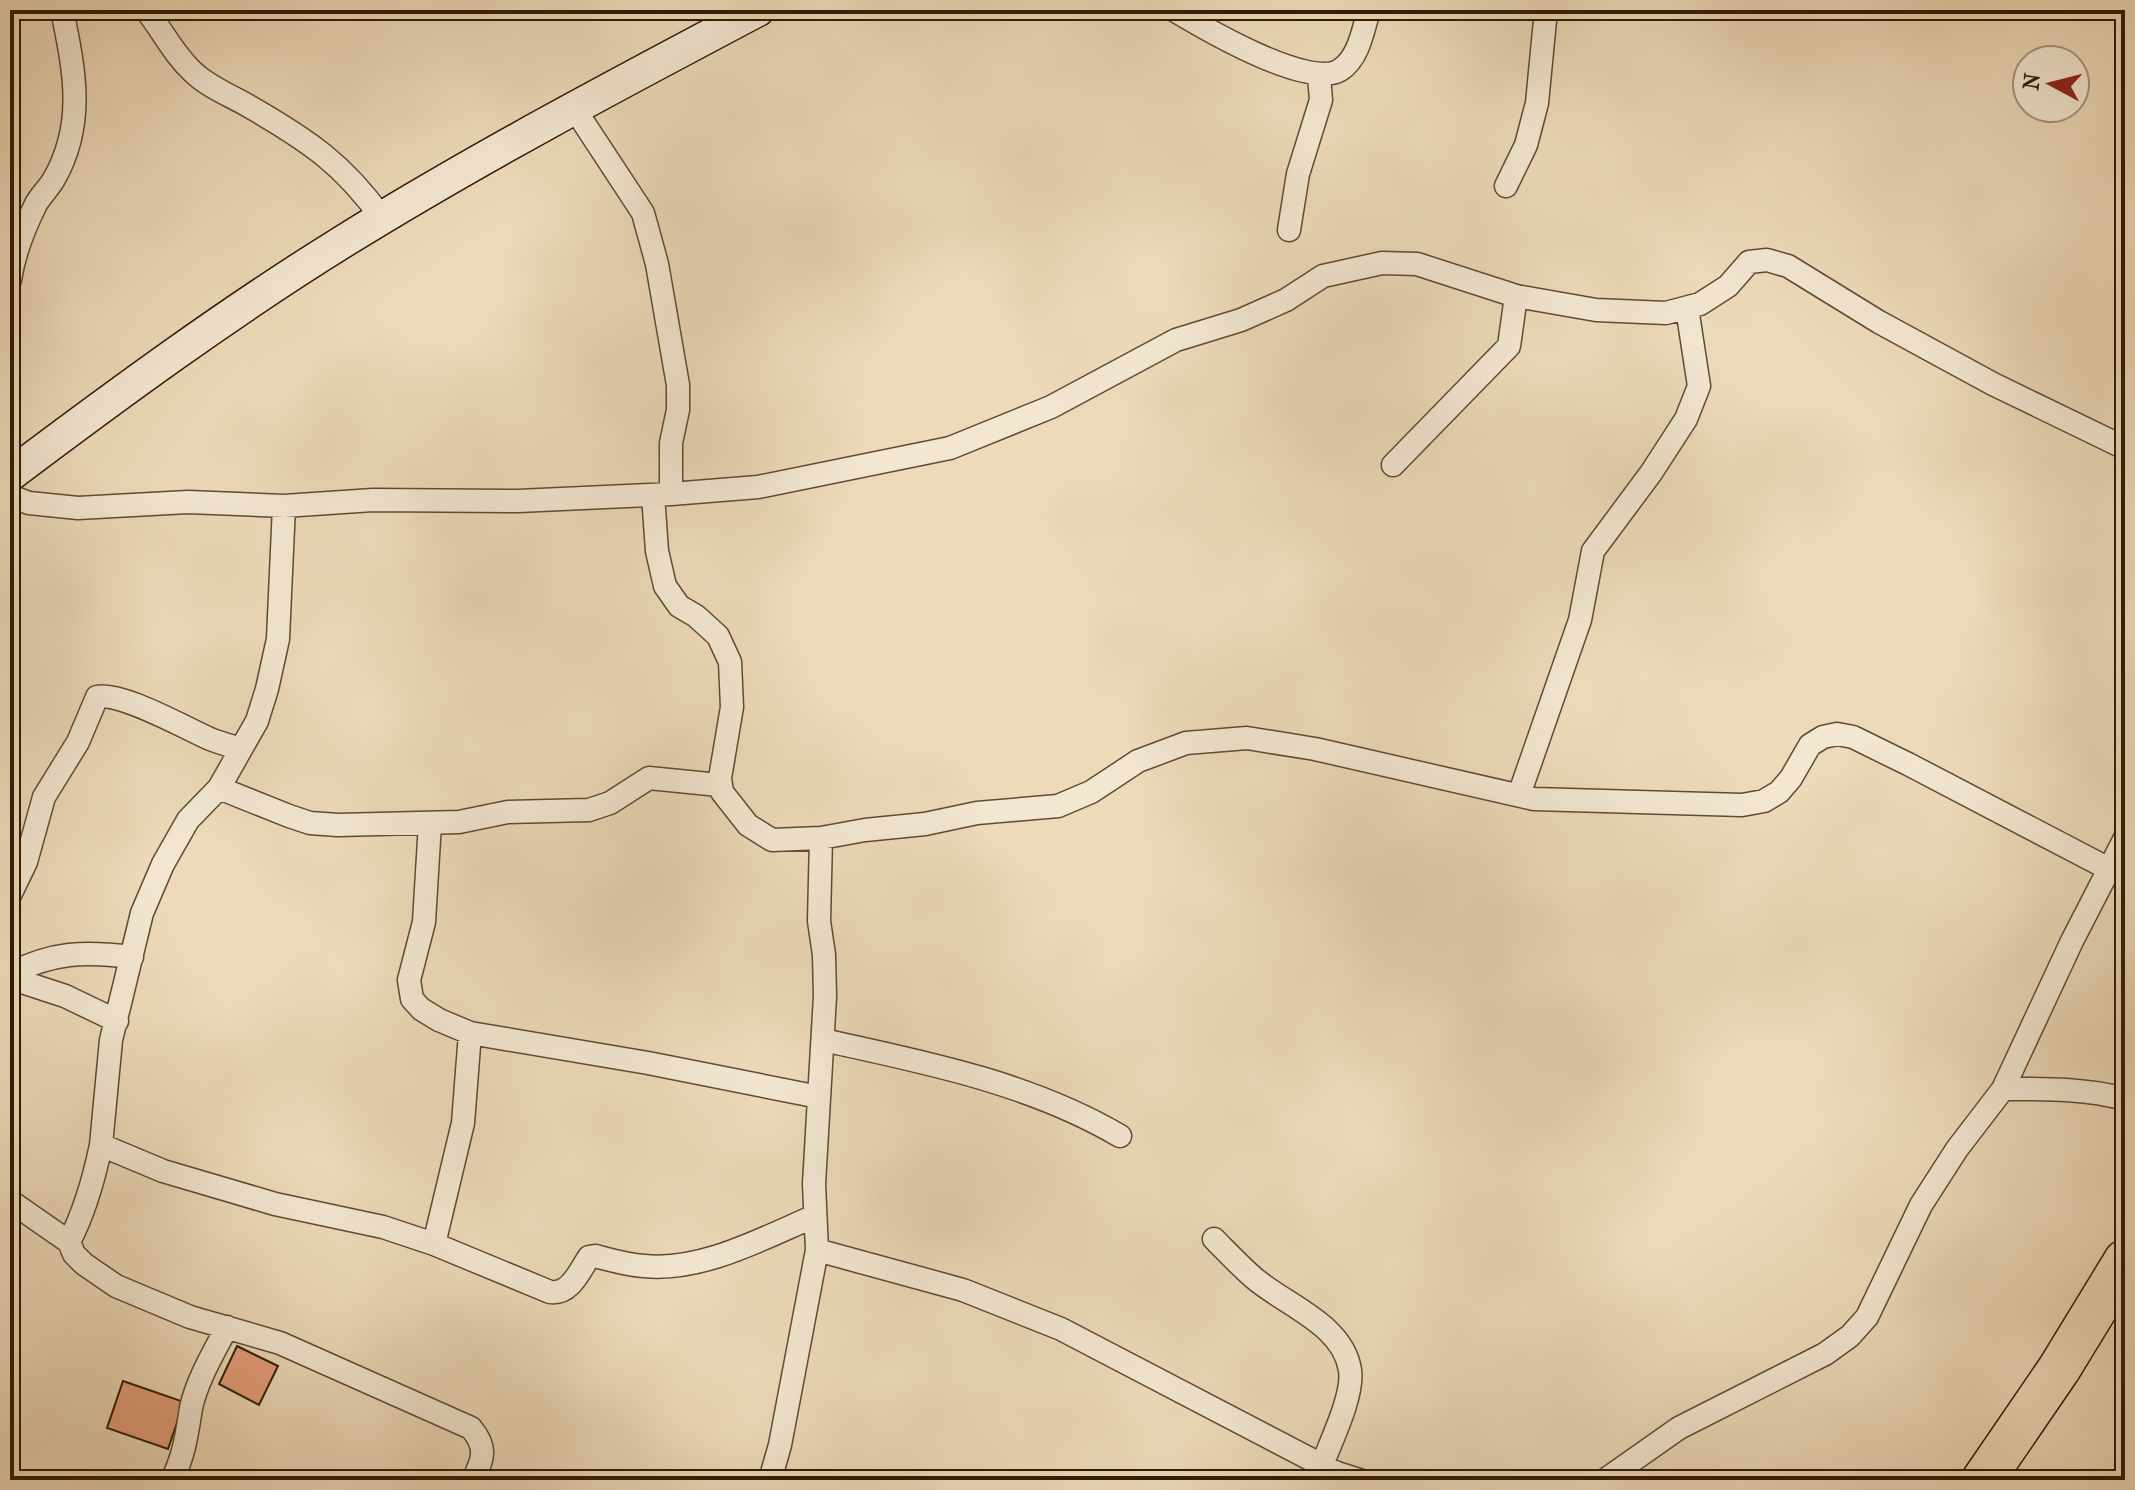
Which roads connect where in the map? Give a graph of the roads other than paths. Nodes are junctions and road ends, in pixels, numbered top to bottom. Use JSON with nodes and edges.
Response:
{"nodes":[{"id":1,"x":62,"y":10,"type":"edge"},
{"id":2,"x":146,"y":10,"type":"edge"},
{"id":3,"x":758,"y":10,"type":"edge"},
{"id":4,"x":1174,"y":10,"type":"edge"},
{"id":5,"x":1369,"y":10,"type":"edge"},
{"id":6,"x":1546,"y":10,"type":"edge"},
{"id":7,"x":1319,"y":76,"type":"junction"},
{"id":8,"x":574,"y":108,"type":"junction"},
{"id":9,"x":1506,"y":186,"type":"dead end"},
{"id":10,"x":382,"y":218,"type":"junction"},
{"id":11,"x":1289,"y":230,"type":"dead end"},
{"id":12,"x":10,"y":280,"type":"edge"},
{"id":13,"x":1516,"y":296,"type":"junction"},
{"id":14,"x":1687,"y":308,"type":"junction"},
{"id":15,"x":2125,"y":448,"type":"edge"},
{"id":16,"x":1393,"y":465,"type":"dead end"},
{"id":17,"x":10,"y":475,"type":"edge"},
{"id":18,"x":662,"y":495,"type":"junction"},
{"id":19,"x":10,"y":496,"type":"edge"},
{"id":20,"x":284,"y":506,"type":"junction"},
{"id":21,"x":241,"y":749,"type":"junction"},
{"id":22,"x":719,"y":785,"type":"junction"},
{"id":23,"x":219,"y":788,"type":"junction"},
{"id":24,"x":1519,"y":795,"type":"junction"},
{"id":25,"x":430,"y":823,"type":"junction"},
{"id":26,"x":821,"y":838,"type":"junction"},
{"id":27,"x":2125,"y":838,"type":"edge"},
{"id":28,"x":2109,"y":869,"type":"junction"},
{"id":29,"x":10,"y":895,"type":"edge"},
{"id":30,"x":132,"y":957,"type":"junction"},
{"id":31,"x":10,"y":976,"type":"edge"},
{"id":32,"x":117,"y":1021,"type":"junction"},
{"id":33,"x":470,"y":1033,"type":"junction"},
{"id":34,"x":823,"y":1040,"type":"junction"},
{"id":35,"x":2003,"y":1089,"type":"junction"},
{"id":36,"x":819,"y":1097,"type":"junction"},
{"id":37,"x":2125,"y":1099,"type":"edge"},
{"id":38,"x":1120,"y":1136,"type":"dead end"},
{"id":39,"x":101,"y":1145,"type":"junction"},
{"id":40,"x":10,"y":1201,"type":"edge"},
{"id":41,"x":815,"y":1216,"type":"junction"},
{"id":42,"x":1214,"y":1239,"type":"dead end"},
{"id":43,"x":69,"y":1242,"type":"junction"},
{"id":44,"x":434,"y":1244,"type":"junction"},
{"id":45,"x":817,"y":1250,"type":"junction"},
{"id":46,"x":2124,"y":1284,"type":"edge"},
{"id":47,"x":227,"y":1327,"type":"junction"},
{"id":48,"x":1322,"y":1465,"type":"junction"},
{"id":49,"x":172,"y":1480,"type":"edge"},
{"id":50,"x":473,"y":1480,"type":"edge"},
{"id":51,"x":770,"y":1480,"type":"edge"},
{"id":52,"x":1359,"y":1480,"type":"edge"},
{"id":53,"x":1605,"y":1480,"type":"edge"},
{"id":54,"x":1983,"y":1480,"type":"edge"},
{"id":55,"x":1998,"y":1480,"type":"edge"}],
"edges":[{"from":1,"to":12,"type":"street"},
{"from":2,"to":10,"type":"street"},
{"from":3,"to":8,"type":"street"},
{"from":4,"to":7,"type":"street"},
{"from":5,"to":7,"type":"street"},
{"from":6,"to":9,"type":"street"},
{"from":7,"to":11,"type":"street"},
{"from":8,"to":10,"type":"street"},
{"from":8,"to":18,"type":"street"},
{"from":10,"to":17,"type":"street"},
{"from":13,"to":14,"type":"street"},
{"from":13,"to":16,"type":"street"},
{"from":13,"to":18,"type":"street"},
{"from":14,"to":15,"type":"street"},
{"from":14,"to":24,"type":"street"},
{"from":18,"to":20,"type":"street"},
{"from":18,"to":22,"type":"street"},
{"from":19,"to":20,"type":"street"},
{"from":20,"to":21,"type":"street"},
{"from":21,"to":23,"type":"street"},
{"from":21,"to":29,"type":"street"},
{"from":22,"to":25,"type":"street"},
{"from":22,"to":26,"type":"street"},
{"from":23,"to":25,"type":"street"},
{"from":23,"to":30,"type":"street"},
{"from":24,"to":26,"type":"street"},
{"from":24,"to":28,"type":"street"},
{"from":25,"to":33,"type":"street"},
{"from":26,"to":34,"type":"street"},
{"from":27,"to":28,"type":"street"},
{"from":28,"to":35,"type":"street"},
{"from":30,"to":31,"type":"street"},
{"from":30,"to":32,"type":"street"},
{"from":31,"to":32,"type":"street"},
{"from":32,"to":39,"type":"street"},
{"from":33,"to":36,"type":"street"},
{"from":33,"to":44,"type":"street"},
{"from":34,"to":36,"type":"street"},
{"from":34,"to":38,"type":"street"},
{"from":35,"to":37,"type":"street"},
{"from":35,"to":53,"type":"street"},
{"from":36,"to":41,"type":"street"},
{"from":39,"to":43,"type":"street"},
{"from":39,"to":44,"type":"street"},
{"from":40,"to":43,"type":"street"},
{"from":41,"to":44,"type":"street"},
{"from":41,"to":45,"type":"street"},
{"from":42,"to":48,"type":"street"},
{"from":43,"to":47,"type":"street"},
{"from":45,"to":48,"type":"street"},
{"from":45,"to":51,"type":"street"},
{"from":46,"to":54,"type":"highway"},
{"from":46,"to":55,"type":"highway"},
{"from":47,"to":49,"type":"street"},
{"from":47,"to":50,"type":"street"},
{"from":48,"to":52,"type":"street"}]}
